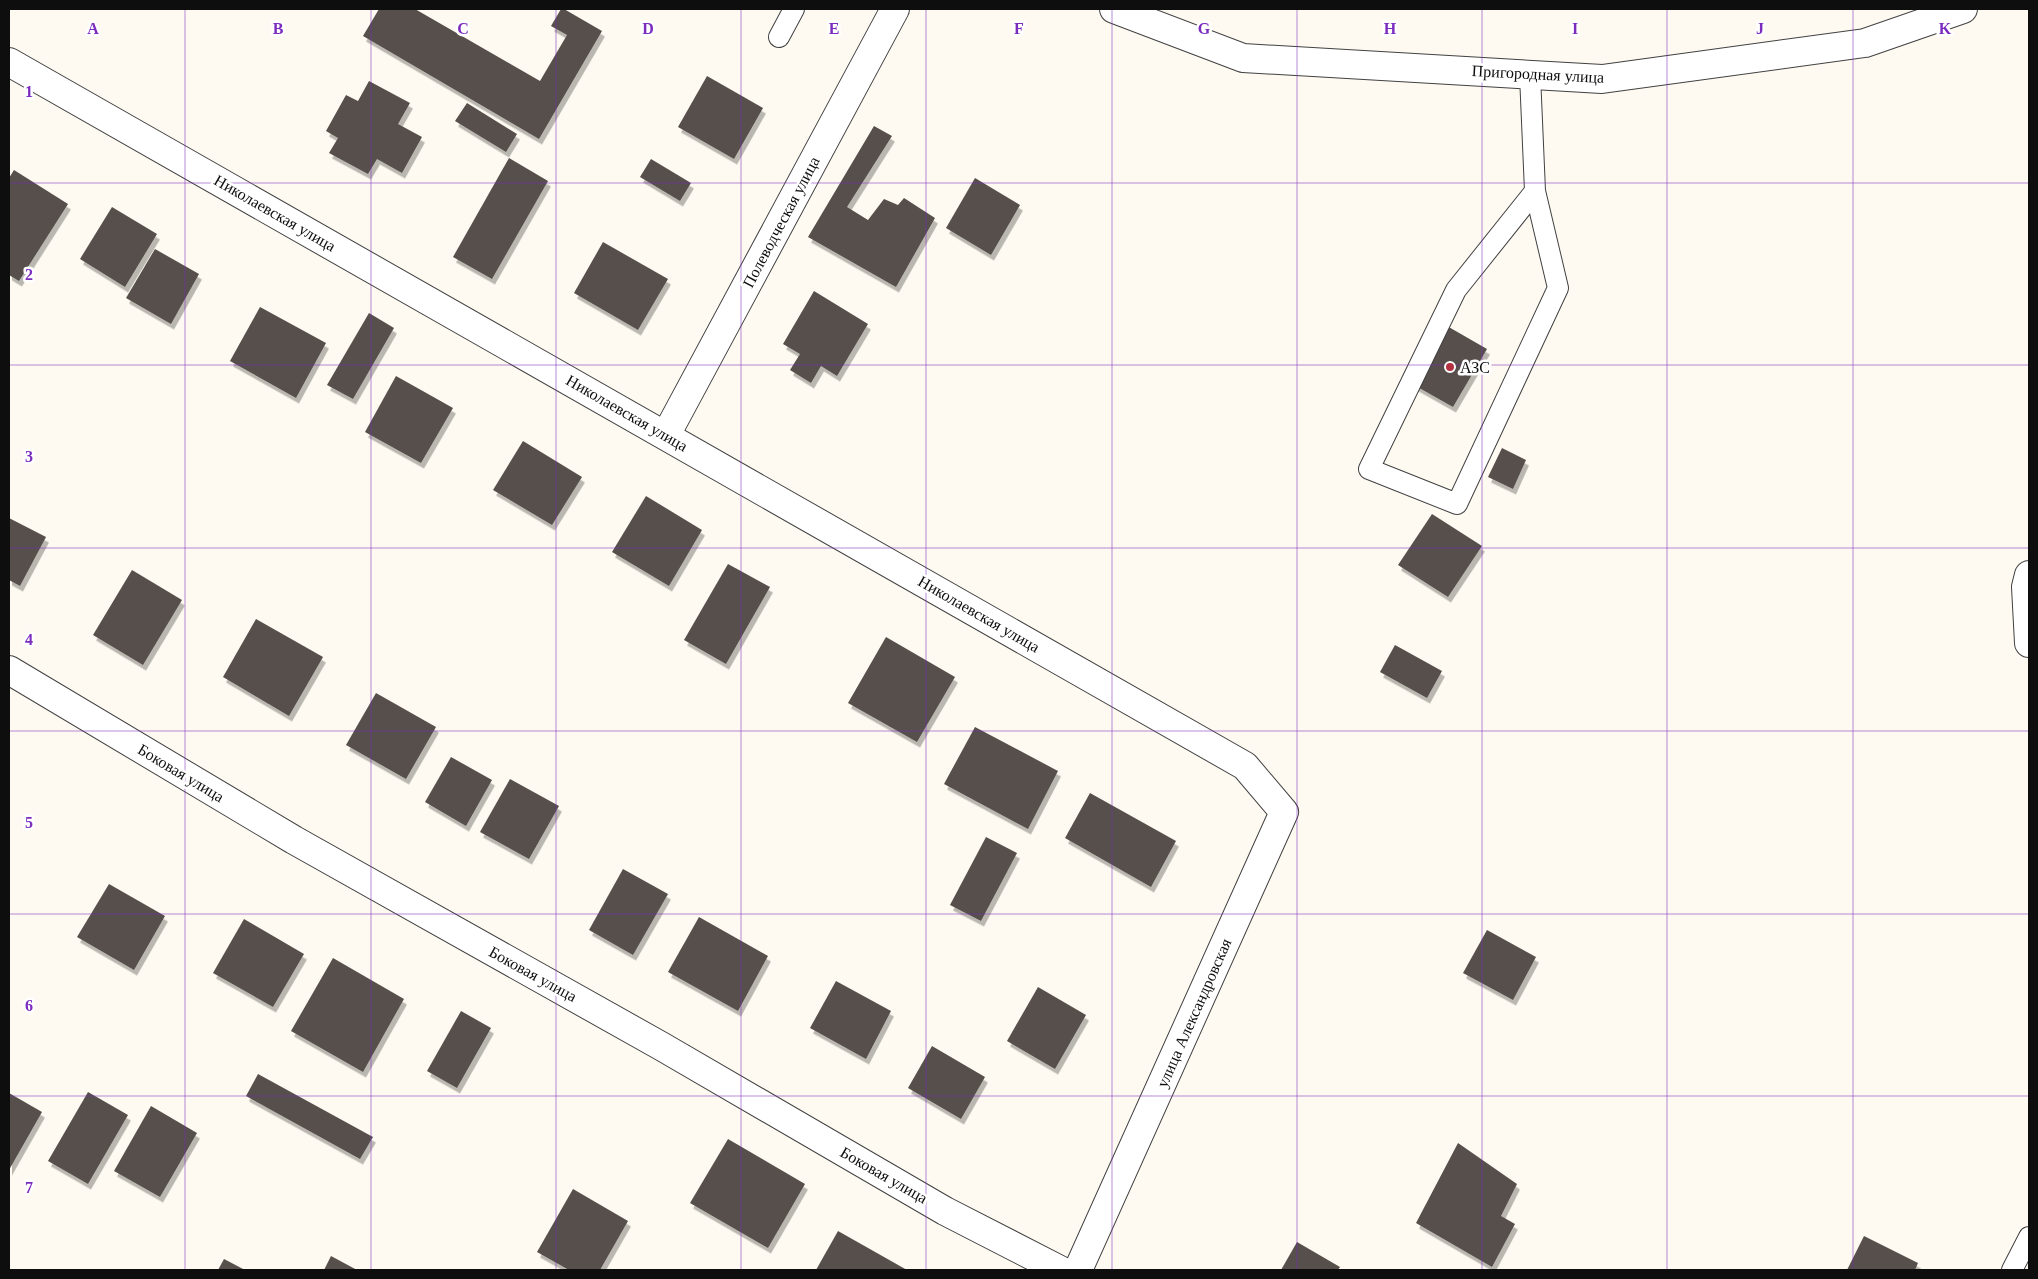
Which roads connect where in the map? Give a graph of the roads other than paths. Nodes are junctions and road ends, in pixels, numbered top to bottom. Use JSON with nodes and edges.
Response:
{"nodes":[{"id":1,"x":794,"y":9,"type":"edge"},
{"id":2,"x":896,"y":9,"type":"edge"},
{"id":3,"x":1114,"y":9,"type":"edge"},
{"id":4,"x":1963,"y":9,"type":"edge"},
{"id":5,"x":779,"y":37,"type":"dead end"},
{"id":6,"x":9,"y":62,"type":"edge"},
{"id":7,"x":1530,"y":75,"type":"junction"},
{"id":8,"x":1535,"y":191,"type":"junction"},
{"id":9,"x":666,"y":435,"type":"junction"},
{"id":10,"x":2029,"y":574,"type":"edge"},
{"id":11,"x":2029,"y":643,"type":"edge"},
{"id":12,"x":9,"y":670,"type":"edge"},
{"id":13,"x":1245,"y":766,"type":"joint"},
{"id":14,"x":2029,"y":1237,"type":"edge"},
{"id":15,"x":1060,"y":1270,"type":"edge"},
{"id":16,"x":1078,"y":1270,"type":"edge"},
{"id":17,"x":2012,"y":1270,"type":"edge"}],
"edges":[{"from":1,"to":5,"type":"lane"},
{"from":2,"to":9,"type":"street","name":"Полеводческая улица"},
{"from":3,"to":7,"type":"street","name":"Пригородная улица"},
{"from":4,"to":7,"type":"street","name":"Пригородная улица"},
{"from":6,"to":9,"type":"street","name":"Николаевская улица"},
{"from":7,"to":8,"type":"lane"},
{"from":8,"to":8,"type":"lane"},
{"from":9,"to":13,"type":"street","name":"Николаевская улица"},
{"from":10,"to":11,"type":"street"},
{"from":12,"to":15,"type":"street","name":"Боковая улица"},
{"from":13,"to":16,"type":"street","name":"улица Александровская"},
{"from":14,"to":17,"type":"lane"}]}
